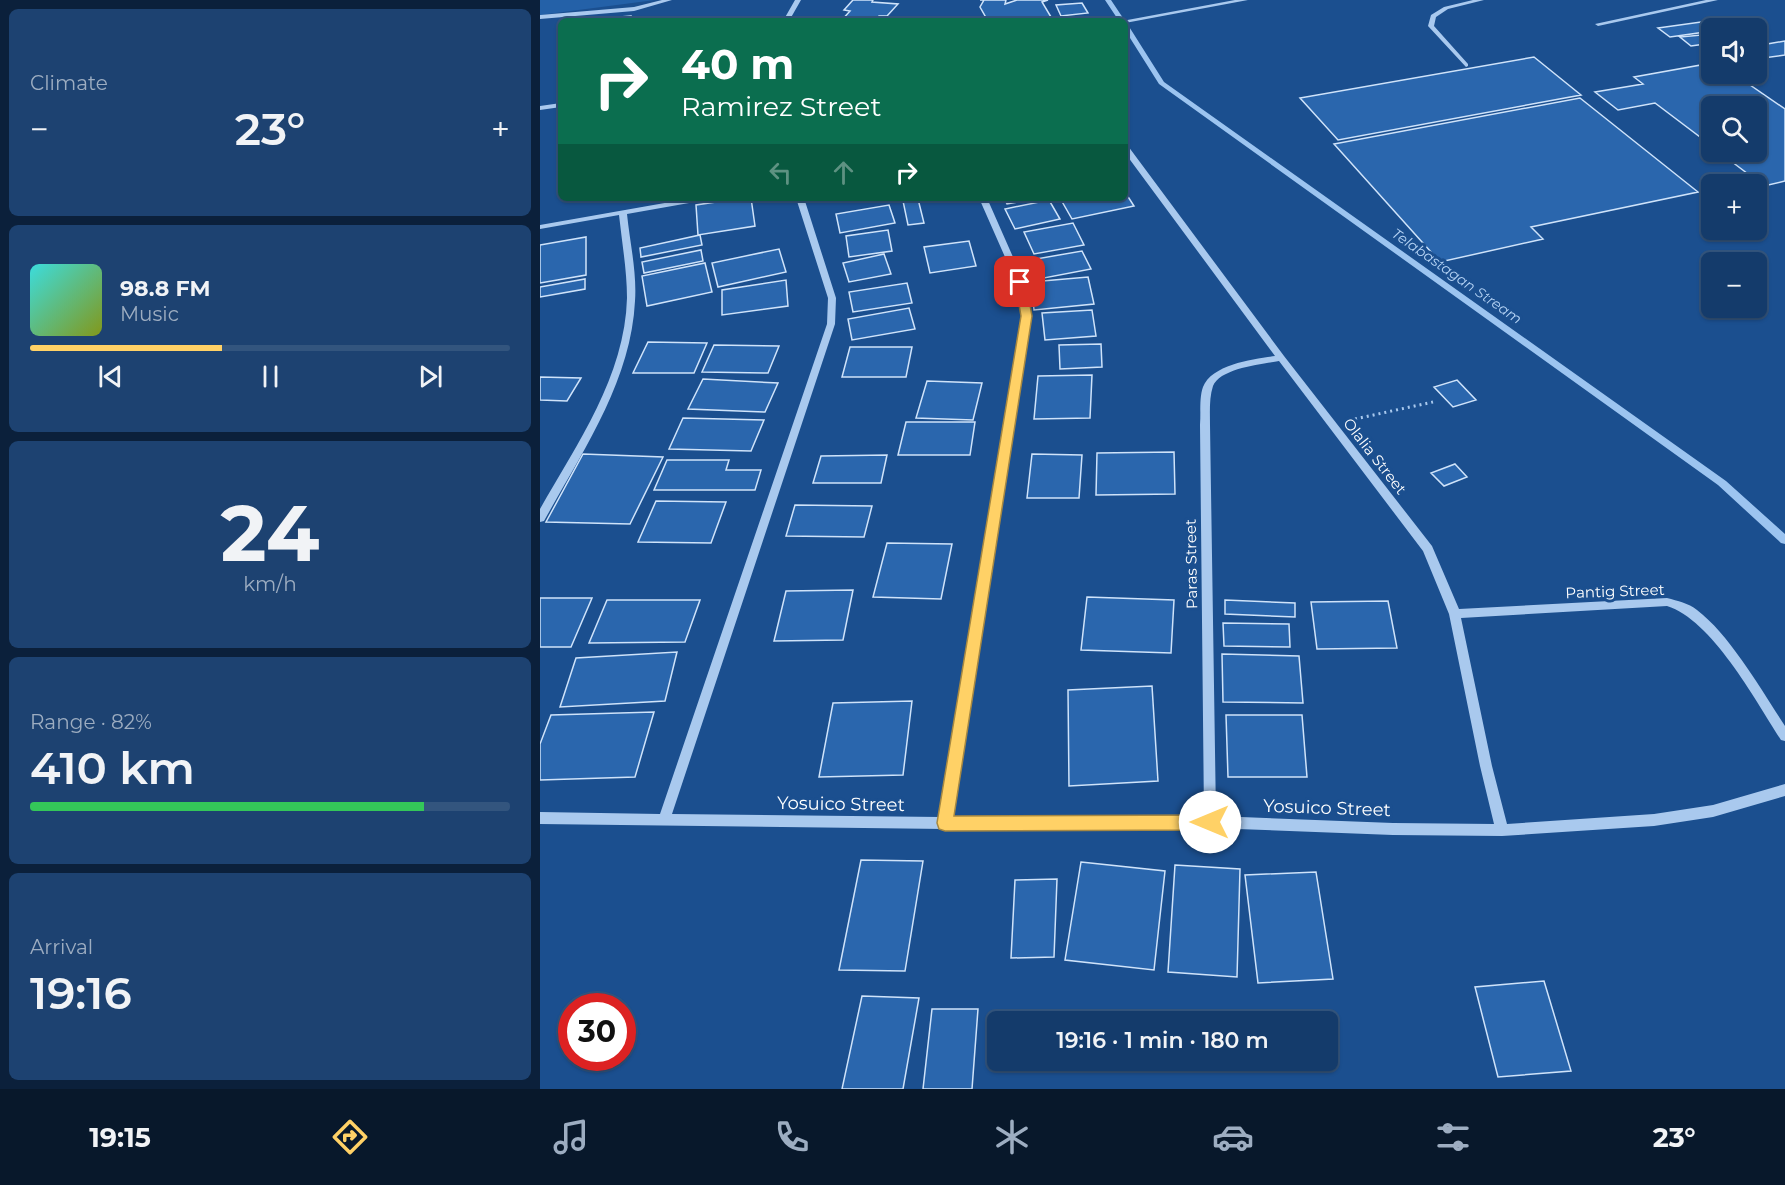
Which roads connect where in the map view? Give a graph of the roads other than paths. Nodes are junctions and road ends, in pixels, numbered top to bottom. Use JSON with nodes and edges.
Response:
{"nodes":[{"id":1,"x":669,"y":0,"type":"edge"},
{"id":2,"x":798,"y":0,"type":"edge"},
{"id":3,"x":1245,"y":0,"type":"edge"},
{"id":4,"x":1481,"y":0,"type":"edge"},
{"id":5,"x":1715,"y":0,"type":"edge"},
{"id":6,"x":540,"y":17,"type":"edge"},
{"id":7,"x":788,"y":18,"type":"edge"},
{"id":8,"x":1128,"y":20,"type":"edge"},
{"id":9,"x":1598,"y":24,"type":"dead end"},
{"id":10,"x":1466,"y":65,"type":"dead end"},
{"id":11,"x":558,"y":105,"type":"edge"},
{"id":12,"x":540,"y":108,"type":"edge"},
{"id":13,"x":1128,"y":152,"type":"edge"},
{"id":14,"x":689,"y":201,"type":"edge"},
{"id":15,"x":801,"y":201,"type":"edge"},
{"id":16,"x":984,"y":201,"type":"edge"},
{"id":17,"x":623,"y":213,"type":"junction"},
{"id":18,"x":540,"y":227,"type":"edge"},
{"id":19,"x":1281,"y":358,"type":"junction"},
{"id":20,"x":540,"y":518,"type":"edge"},
{"id":21,"x":1455,"y":614,"type":"junction"},
{"id":22,"x":1785,"y":736,"type":"edge"},
{"id":23,"x":1785,"y":790,"type":"edge"},
{"id":24,"x":540,"y":818,"type":"edge"},
{"id":25,"x":664,"y":820,"type":"junction"},
{"id":26,"x":1210,"y":822,"type":"junction"},
{"id":27,"x":945,"y":823,"type":"junction"},
{"id":28,"x":1502,"y":830,"type":"junction"}],
"edges":[{"from":1,"to":6,"type":"street"},
{"from":2,"to":7,"type":"street"},
{"from":3,"to":8,"type":"street"},
{"from":4,"to":10,"type":"street"},
{"from":5,"to":9,"type":"street"},
{"from":11,"to":12,"type":"street"},
{"from":13,"to":19,"type":"street","name":"Olalia Street"},
{"from":14,"to":17,"type":"street"},
{"from":15,"to":25,"type":"street"},
{"from":16,"to":27,"type":"street"},
{"from":17,"to":18,"type":"street"},
{"from":17,"to":20,"type":"street"},
{"from":19,"to":21,"type":"street","name":"Olalia Street"},
{"from":19,"to":26,"type":"street","name":"Paras Street"},
{"from":21,"to":22,"type":"street","name":"Pantig Street"},
{"from":21,"to":28,"type":"street","name":"Olalia Street"},
{"from":23,"to":28,"type":"street","name":"Yosuico Street"},
{"from":24,"to":25,"type":"street","name":"Yosuico Street"},
{"from":25,"to":27,"type":"street","name":"Yosuico Street"},
{"from":26,"to":27,"type":"street","name":"Yosuico Street"},
{"from":26,"to":28,"type":"street","name":"Yosuico Street"}]}
